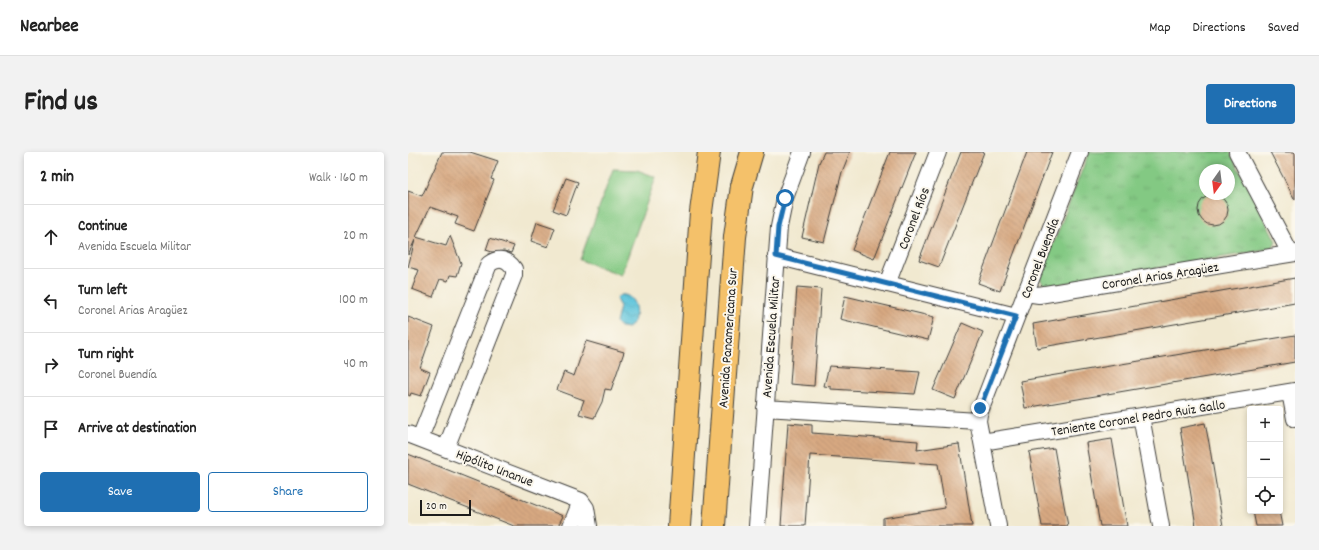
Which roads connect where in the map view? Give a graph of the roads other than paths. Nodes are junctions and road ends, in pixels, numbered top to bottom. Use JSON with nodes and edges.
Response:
{"nodes":[{"id":1,"x":709,"y":152,"type":"edge"},
{"id":2,"x":752,"y":152,"type":"edge"},
{"id":3,"x":802,"y":152,"type":"edge"},
{"id":4,"x":938,"y":152,"type":"edge"},
{"id":5,"x":1080,"y":152,"type":"edge"},
{"id":6,"x":1237,"y":152,"type":"edge"},
{"id":7,"x":1293,"y":253,"type":"edge"},
{"id":8,"x":776,"y":256,"type":"junction"},
{"id":9,"x":887,"y":284,"type":"junction"},
{"id":10,"x":1025,"y":293,"type":"junction"},
{"id":11,"x":1016,"y":316,"type":"junction"},
{"id":12,"x":459,"y":341,"type":"junction"},
{"id":13,"x":484,"y":351,"type":"junction"},
{"id":14,"x":1293,"y":392,"type":"edge"},
{"id":15,"x":765,"y":408,"type":"junction"},
{"id":16,"x":1141,"y":416,"type":"junction"},
{"id":17,"x":1295,"y":419,"type":"edge"},
{"id":18,"x":978,"y":421,"type":"junction"},
{"id":19,"x":414,"y":436,"type":"edge"},
{"id":20,"x":982,"y":442,"type":"junction"},
{"id":21,"x":446,"y":448,"type":"junction"},
{"id":22,"x":581,"y":501,"type":"junction"},
{"id":23,"x":572,"y":526,"type":"edge"},
{"id":24,"x":589,"y":526,"type":"edge"},
{"id":25,"x":679,"y":526,"type":"edge"},
{"id":26,"x":714,"y":526,"type":"edge"},
{"id":27,"x":757,"y":526,"type":"edge"},
{"id":28,"x":998,"y":526,"type":"edge"},
{"id":29,"x":1161,"y":526,"type":"edge"}],
"edges":[{"from":1,"to":25,"type":"main road"},
{"from":2,"to":26,"type":"main road","name":"Avenida Panamericana Sur"},
{"from":3,"to":8,"type":"street","name":"Avenida Escuela Militar"},
{"from":4,"to":9,"type":"street","name":"Coronel Ríos"},
{"from":5,"to":10,"type":"street","name":"Coronel Buendía"},
{"from":6,"to":7,"type":"street"},
{"from":7,"to":10,"type":"street","name":"Coronel Arias Aragüez"},
{"from":8,"to":9,"type":"street"},
{"from":8,"to":15,"type":"street","name":"Avenida Escuela Militar"},
{"from":9,"to":11,"type":"street"},
{"from":10,"to":11,"type":"street","name":"Coronel Buendía"},
{"from":11,"to":18,"type":"street","name":"Coronel Buendía"},
{"from":12,"to":13,"type":"street"},
{"from":12,"to":13,"type":"street"},
{"from":12,"to":19,"type":"street"},
{"from":13,"to":21,"type":"street"},
{"from":14,"to":16,"type":"street","name":"Teniente Coronel Pedro Ruiz Gallo"},
{"from":14,"to":17,"type":"street"},
{"from":15,"to":18,"type":"street"},
{"from":15,"to":27,"type":"street","name":"Avenida Escuela Militar"},
{"from":16,"to":20,"type":"street","name":"Teniente Coronel Pedro Ruiz Gallo"},
{"from":16,"to":29,"type":"street"},
{"from":18,"to":20,"type":"street","name":"Coronel Buendía"},
{"from":19,"to":21,"type":"street","name":"Hipólito Unanue"},
{"from":20,"to":28,"type":"street","name":"Coronel Buendía"},
{"from":21,"to":22,"type":"street","name":"Hipólito Unanue"},
{"from":22,"to":23,"type":"street"},
{"from":22,"to":24,"type":"street"}]}
